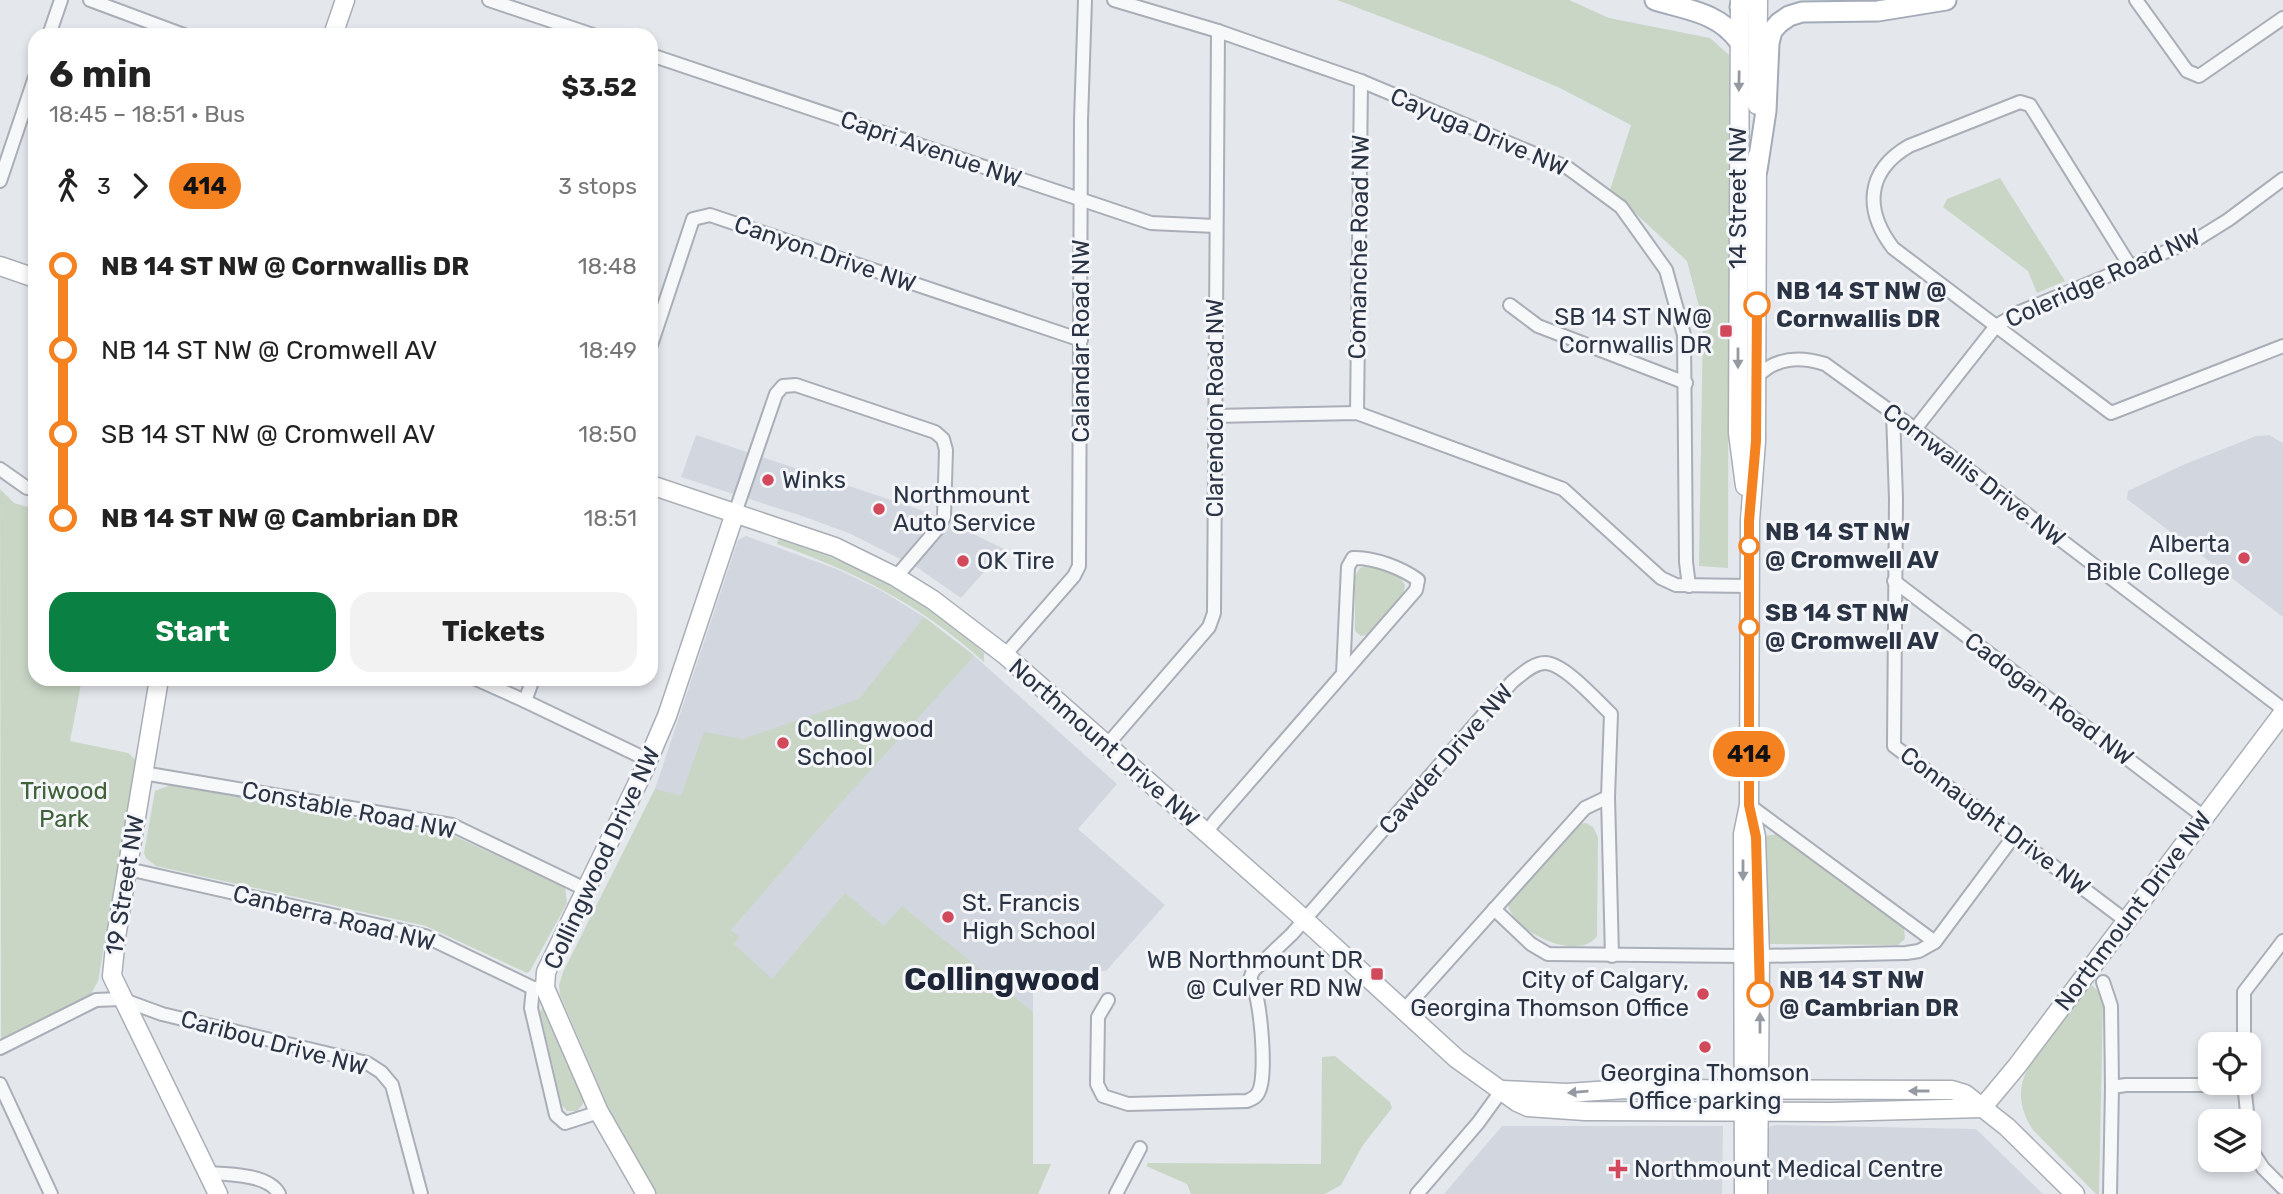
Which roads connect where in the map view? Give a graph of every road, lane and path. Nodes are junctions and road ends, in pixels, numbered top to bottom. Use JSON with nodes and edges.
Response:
{"nodes":[{"id":1,"x":61,"y":0,"type":"edge"},
{"id":2,"x":90,"y":0,"type":"edge"},
{"id":3,"x":345,"y":0,"type":"edge"},
{"id":4,"x":1084,"y":0,"type":"edge"},
{"id":5,"x":1114,"y":0,"type":"edge"},
{"id":6,"x":1655,"y":0,"type":"edge"},
{"id":7,"x":1780,"y":0,"type":"edge"},
{"id":8,"x":1946,"y":0,"type":"edge"},
{"id":9,"x":2136,"y":0,"type":"edge"},
{"id":10,"x":496,"y":1,"type":"edge"},
{"id":11,"x":1749,"y":2,"type":"edge"},
{"id":12,"x":1802,"y":12,"type":"junction"},
{"id":13,"x":2283,"y":18,"type":"edge"},
{"id":14,"x":51,"y":28,"type":"edge"},
{"id":15,"x":165,"y":28,"type":"edge"},
{"id":16,"x":335,"y":28,"type":"edge"},
{"id":17,"x":573,"y":28,"type":"edge"},
{"id":18,"x":1218,"y":31,"type":"junction"},
{"id":19,"x":1739,"y":40,"type":"junction"},
{"id":20,"x":658,"y":57,"type":"edge"},
{"id":21,"x":1361,"y":81,"type":"junction"},
{"id":22,"x":28,"y":98,"type":"edge"},
{"id":23,"x":1757,"y":170,"type":"junction"},
{"id":24,"x":2283,"y":179,"type":"edge"},
{"id":25,"x":0,"y":181,"type":"edge"},
{"id":26,"x":1082,"y":201,"type":"junction"},
{"id":27,"x":1215,"y":226,"type":"junction"},
{"id":28,"x":0,"y":266,"type":"edge"},
{"id":29,"x":2130,"y":266,"type":"junction"},
{"id":30,"x":28,"y":276,"type":"edge"},
{"id":31,"x":1510,"y":305,"type":"dead end"},
{"id":32,"x":658,"y":324,"type":"edge"},
{"id":33,"x":1996,"y":326,"type":"junction"},
{"id":34,"x":1081,"y":341,"type":"junction"},
{"id":35,"x":2282,"y":349,"type":"edge"},
{"id":36,"x":1757,"y":377,"type":"junction"},
{"id":37,"x":1686,"y":383,"type":"junction"},
{"id":38,"x":1357,"y":413,"type":"junction"},
{"id":39,"x":1892,"y":413,"type":"junction"},
{"id":40,"x":1215,"y":416,"type":"junction"},
{"id":41,"x":1915,"y":429,"type":"junction"},
{"id":42,"x":0,"y":469,"type":"edge"},
{"id":43,"x":658,"y":487,"type":"edge"},
{"id":44,"x":27,"y":488,"type":"dead end"},
{"id":45,"x":736,"y":513,"type":"junction"},
{"id":46,"x":1749,"y":521,"type":"junction"},
{"id":47,"x":895,"y":577,"type":"junction"},
{"id":48,"x":1894,"y":581,"type":"junction"},
{"id":49,"x":1689,"y":586,"type":"junction"},
{"id":50,"x":1749,"y":586,"type":"junction"},
{"id":51,"x":1004,"y":655,"type":"junction"},
{"id":52,"x":1343,"y":674,"type":"junction"},
{"id":53,"x":158,"y":686,"type":"edge"},
{"id":54,"x":492,"y":686,"type":"edge"},
{"id":55,"x":530,"y":686,"type":"edge"},
{"id":56,"x":525,"y":701,"type":"junction"},
{"id":57,"x":2283,"y":711,"type":"edge"},
{"id":58,"x":1107,"y":745,"type":"junction"},
{"id":59,"x":648,"y":760,"type":"junction"},
{"id":60,"x":143,"y":774,"type":"junction"},
{"id":61,"x":1608,"y":797,"type":"junction"},
{"id":62,"x":1749,"y":805,"type":"junction"},
{"id":63,"x":2204,"y":817,"type":"junction"},
{"id":64,"x":1206,"y":833,"type":"junction"},
{"id":65,"x":2014,"y":836,"type":"junction"},
{"id":66,"x":128,"y":869,"type":"junction"},
{"id":67,"x":585,"y":889,"type":"junction"},
{"id":68,"x":1494,"y":909,"type":"junction"},
{"id":69,"x":1304,"y":920,"type":"junction"},
{"id":70,"x":2125,"y":920,"type":"junction"},
{"id":71,"x":2283,"y":941,"type":"edge"},
{"id":72,"x":1935,"y":942,"type":"junction"},
{"id":73,"x":1612,"y":956,"type":"junction"},
{"id":74,"x":1752,"y":956,"type":"junction"},
{"id":75,"x":2103,"y":982,"type":"dead end"},
{"id":76,"x":539,"y":988,"type":"junction"},
{"id":77,"x":121,"y":999,"type":"junction"},
{"id":78,"x":1108,"y":1000,"type":"dead end"},
{"id":79,"x":1404,"y":1011,"type":"junction"},
{"id":80,"x":162,"y":1014,"type":"junction"},
{"id":81,"x":134,"y":1027,"type":"junction"},
{"id":82,"x":2244,"y":1032,"type":"edge"},
{"id":83,"x":0,"y":1048,"type":"edge"},
{"id":84,"x":0,"y":1084,"type":"edge"},
{"id":85,"x":2198,"y":1084,"type":"edge"},
{"id":86,"x":2112,"y":1087,"type":"junction"},
{"id":87,"x":1502,"y":1090,"type":"junction"},
{"id":88,"x":1752,"y":1091,"type":"junction"},
{"id":89,"x":1982,"y":1108,"type":"junction"},
{"id":90,"x":599,"y":1112,"type":"junction"},
{"id":91,"x":1752,"y":1112,"type":"junction"},
{"id":92,"x":1140,"y":1148,"type":"dead end"},
{"id":93,"x":2261,"y":1162,"type":"edge"},
{"id":94,"x":207,"y":1173,"type":"junction"},
{"id":95,"x":2283,"y":1188,"type":"edge"},
{"id":96,"x":51,"y":1194,"type":"edge"},
{"id":97,"x":218,"y":1194,"type":"edge"},
{"id":98,"x":279,"y":1194,"type":"edge"},
{"id":99,"x":421,"y":1194,"type":"edge"},
{"id":100,"x":646,"y":1194,"type":"edge"},
{"id":101,"x":1116,"y":1194,"type":"edge"},
{"id":102,"x":1417,"y":1194,"type":"edge"},
{"id":103,"x":1744,"y":1194,"type":"edge"},
{"id":104,"x":1758,"y":1194,"type":"edge"},
{"id":105,"x":2075,"y":1194,"type":"edge"},
{"id":106,"x":2110,"y":1194,"type":"edge"}],
"edges":[{"from":1,"to":14,"type":"street"},
{"from":2,"to":15,"type":"street"},
{"from":3,"to":16,"type":"street"},
{"from":4,"to":26,"type":"street","name":"Calandar Road NW"},
{"from":5,"to":18,"type":"street","name":"Cayuga Drive NW"},
{"from":6,"to":19,"type":"main road"},
{"from":7,"to":12,"type":"main road"},
{"from":8,"to":12,"type":"main road"},
{"from":9,"to":13,"type":"street"},
{"from":10,"to":17,"type":"street"},
{"from":11,"to":19,"type":"street","name":"14 Street NW"},
{"from":11,"to":23,"type":"street","name":"14 Street NW"},
{"from":12,"to":23,"type":"main road"},
{"from":18,"to":21,"type":"street","name":"Cayuga Drive NW"},
{"from":18,"to":27,"type":"street","name":"Clarendon Road NW"},
{"from":19,"to":46,"type":"street","name":"14 Street NW","one_way":true},
{"from":20,"to":26,"type":"street","name":"Capri Avenue NW"},
{"from":21,"to":37,"type":"street","name":"Cayuga Drive NW"},
{"from":21,"to":38,"type":"street","name":"Comanche Road NW"},
{"from":22,"to":25,"type":"street"},
{"from":23,"to":36,"type":"street","name":"14 Street NW"},
{"from":24,"to":29,"type":"street","name":"Coleridge Road NW"},
{"from":26,"to":27,"type":"street","name":"Capri Avenue NW"},
{"from":26,"to":34,"type":"street","name":"Calandar Road NW"},
{"from":27,"to":40,"type":"street","name":"Clarendon Road NW"},
{"from":28,"to":30,"type":"street"},
{"from":29,"to":33,"type":"street","name":"Coleridge Road NW"},
{"from":29,"to":33,"type":"street"},
{"from":31,"to":37,"type":"street"},
{"from":32,"to":34,"type":"street","name":"Canyon Drive NW"},
{"from":33,"to":35,"type":"street"},
{"from":33,"to":41,"type":"street","name":"Coleridge Road NW"},
{"from":34,"to":51,"type":"street","name":"Calandar Road NW"},
{"from":36,"to":39,"type":"street","name":"Cornwallis Drive NW"},
{"from":36,"to":46,"type":"street","name":"14 Street NW"},
{"from":37,"to":49,"type":"street","name":"Cayuga Drive NW"},
{"from":38,"to":40,"type":"street"},
{"from":38,"to":49,"type":"street"},
{"from":39,"to":41,"type":"street","name":"Cornwallis Drive NW"},
{"from":39,"to":48,"type":"street","name":"Connaught Drive NW"},
{"from":40,"to":58,"type":"street","name":"Clarendon Road NW"},
{"from":41,"to":57,"type":"street","name":"Cornwallis Drive NW"},
{"from":42,"to":44,"type":"street"},
{"from":43,"to":45,"type":"street","name":"Northmount Drive NW"},
{"from":45,"to":47,"type":"street","name":"Northmount Drive NW"},
{"from":45,"to":47,"type":"street"},
{"from":45,"to":59,"type":"street","name":"Collingwood Drive NW"},
{"from":46,"to":50,"type":"street","name":"14 Street NW"},
{"from":47,"to":51,"type":"street","name":"Northmount Drive NW"},
{"from":48,"to":63,"type":"street","name":"Cadogan Road NW"},
{"from":48,"to":65,"type":"street","name":"Connaught Drive NW"},
{"from":49,"to":50,"type":"street"},
{"from":50,"to":62,"type":"street","name":"14 Street NW"},
{"from":51,"to":58,"type":"street","name":"Northmount Drive NW"},
{"from":52,"to":52,"type":"street"},
{"from":52,"to":64,"type":"street"},
{"from":53,"to":60,"type":"street","name":"19 Street NW"},
{"from":54,"to":56,"type":"street"},
{"from":55,"to":56,"type":"street"},
{"from":56,"to":59,"type":"street"},
{"from":57,"to":63,"type":"street","name":"Northmount Drive NW"},
{"from":58,"to":64,"type":"street","name":"Northmount Drive NW"},
{"from":59,"to":67,"type":"street","name":"Collingwood Drive NW"},
{"from":60,"to":66,"type":"street","name":"19 Street NW"},
{"from":60,"to":67,"type":"street","name":"Constable Road NW"},
{"from":61,"to":68,"type":"street"},
{"from":61,"to":69,"type":"street","name":"Cawder Drive NW"},
{"from":61,"to":73,"type":"street","name":"Cawder Drive NW"},
{"from":62,"to":72,"type":"street"},
{"from":62,"to":74,"type":"street","name":"14 Street NW"},
{"from":63,"to":70,"type":"street","name":"Northmount Drive NW"},
{"from":64,"to":69,"type":"street","name":"Northmount Drive NW"},
{"from":65,"to":70,"type":"street","name":"Connaught Drive NW"},
{"from":65,"to":72,"type":"street"},
{"from":66,"to":76,"type":"street","name":"Canberra Road NW"},
{"from":66,"to":77,"type":"street","name":"19 Street NW"},
{"from":67,"to":76,"type":"street","name":"Collingwood Drive NW"},
{"from":68,"to":73,"type":"street"},
{"from":68,"to":79,"type":"street"},
{"from":69,"to":78,"type":"street","name":"Cawder Drive NW"},
{"from":69,"to":79,"type":"street","name":"Northmount Drive NW"},
{"from":70,"to":89,"type":"street","name":"Northmount Drive NW"},
{"from":71,"to":82,"type":"street"},
{"from":72,"to":74,"type":"street"},
{"from":73,"to":74,"type":"street"},
{"from":74,"to":88,"type":"street","name":"14 Street NW"},
{"from":75,"to":86,"type":"street"},
{"from":76,"to":90,"type":"street","name":"Collingwood Drive NW"},
{"from":76,"to":90,"type":"street"},
{"from":77,"to":80,"type":"street","name":"Caribou Drive NW"},
{"from":77,"to":81,"type":"street","name":"19 Street NW"},
{"from":77,"to":83,"type":"street"},
{"from":79,"to":87,"type":"street","name":"Northmount Drive NW"},
{"from":80,"to":81,"type":"street","name":"Caribou Drive NW"},
{"from":80,"to":99,"type":"street","name":"Caribou Drive NW"},
{"from":81,"to":94,"type":"street","name":"19 Street NW"},
{"from":84,"to":96,"type":"street"},
{"from":85,"to":86,"type":"street"},
{"from":86,"to":106,"type":"street"},
{"from":88,"to":87,"type":"street","one_way":true},
{"from":87,"to":91,"type":"street","name":"Northmount Drive NW"},
{"from":87,"to":102,"type":"street"},
{"from":89,"to":88,"type":"street","one_way":true},
{"from":88,"to":91,"type":"street","name":"14 Street NW"},
{"from":89,"to":91,"type":"street","name":"Northmount Drive NW"},
{"from":89,"to":105,"type":"street"},
{"from":90,"to":100,"type":"street","name":"Collingwood Drive NW"},
{"from":91,"to":103,"type":"street","name":"14 Street NW"},
{"from":91,"to":104,"type":"street","name":"14 Street NW"},
{"from":92,"to":101,"type":"street"},
{"from":93,"to":95,"type":"street"},
{"from":94,"to":97,"type":"street","name":"19 Street NW"},
{"from":94,"to":98,"type":"street"}]}
